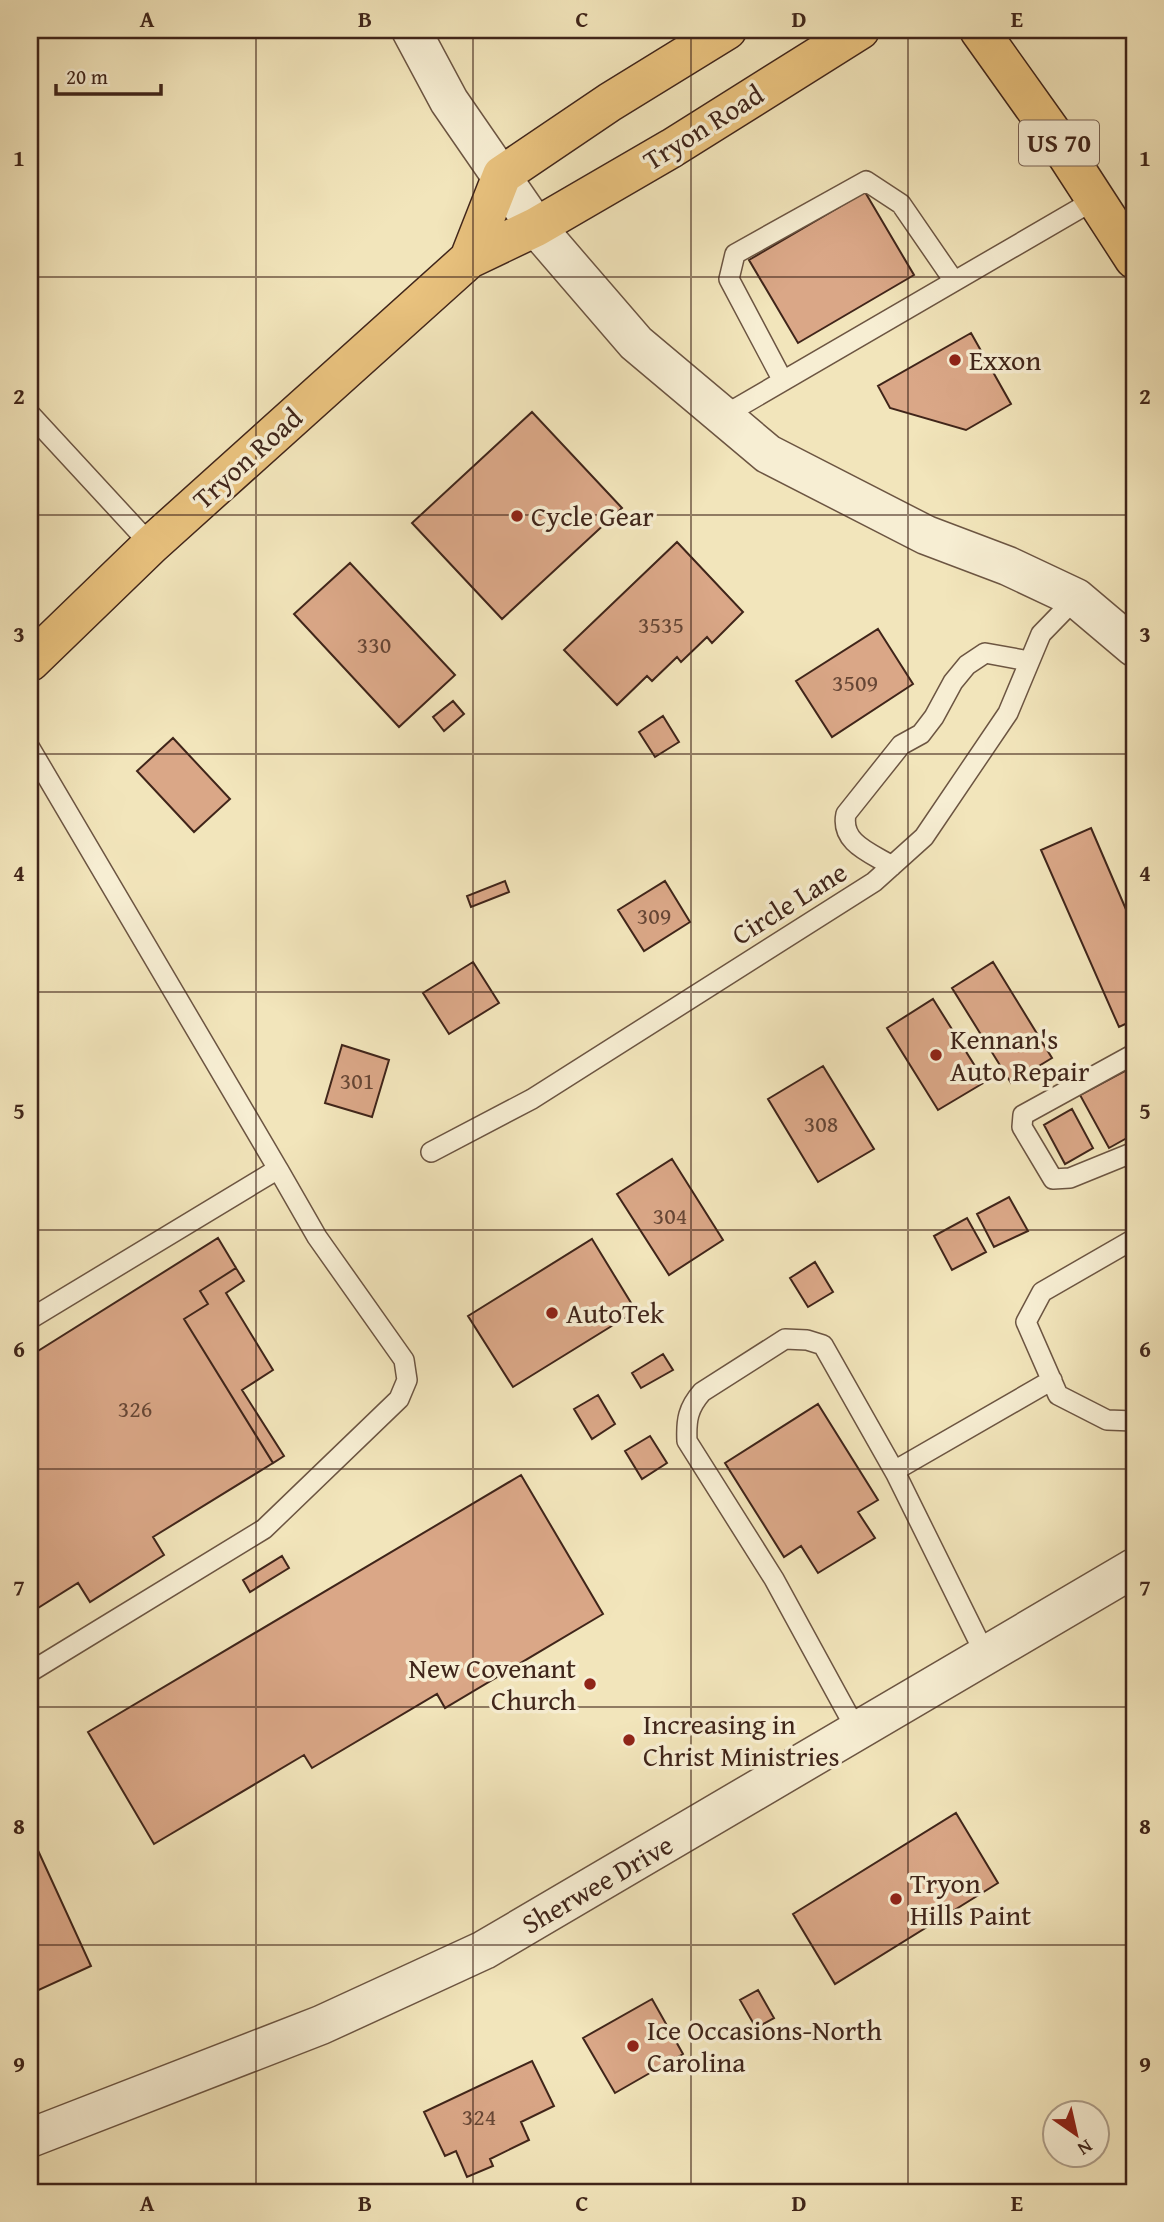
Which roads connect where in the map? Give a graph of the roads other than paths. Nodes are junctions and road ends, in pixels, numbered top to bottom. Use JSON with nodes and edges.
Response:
{"nodes":[{"id":1,"x":411,"y":30,"type":"edge"},
{"id":2,"x":727,"y":30,"type":"edge"},
{"id":3,"x":860,"y":30,"type":"edge"},
{"id":4,"x":979,"y":30,"type":"edge"},
{"id":5,"x":502,"y":175,"type":"junction"},
{"id":6,"x":1096,"y":199,"type":"junction"},
{"id":7,"x":536,"y":226,"type":"junction"},
{"id":8,"x":469,"y":259,"type":"junction"},
{"id":9,"x":1134,"y":259,"type":"edge"},
{"id":10,"x":954,"y":281,"type":"junction"},
{"id":11,"x":783,"y":382,"type":"junction"},
{"id":12,"x":30,"y":414,"type":"edge"},
{"id":13,"x":723,"y":416,"type":"junction"},
{"id":14,"x":151,"y":545,"type":"junction"},
{"id":15,"x":1076,"y":598,"type":"junction"},
{"id":16,"x":1134,"y":647,"type":"edge"},
{"id":17,"x":1030,"y":661,"type":"junction"},
{"id":18,"x":30,"y":662,"type":"edge"},
{"id":19,"x":30,"y":748,"type":"edge"},
{"id":20,"x":892,"y":866,"type":"junction"},
{"id":21,"x":1134,"y":1054,"type":"edge"},
{"id":22,"x":431,"y":1152,"type":"dead end"},
{"id":23,"x":1134,"y":1152,"type":"edge"},
{"id":24,"x":278,"y":1169,"type":"junction"},
{"id":25,"x":1134,"y":1239,"type":"edge"},
{"id":26,"x":30,"y":1319,"type":"edge"},
{"id":27,"x":1052,"y":1380,"type":"junction"},
{"id":28,"x":1134,"y":1421,"type":"edge"},
{"id":29,"x":897,"y":1474,"type":"junction"},
{"id":30,"x":1134,"y":1567,"type":"edge"},
{"id":31,"x":986,"y":1656,"type":"junction"},
{"id":32,"x":30,"y":1672,"type":"edge"},
{"id":33,"x":857,"y":1731,"type":"junction"},
{"id":34,"x":30,"y":2138,"type":"edge"}],
"edges":[{"from":1,"to":5,"type":"street"},
{"from":2,"to":5,"type":"main road"},
{"from":3,"to":7,"type":"main road","name":"Tryon Road"},
{"from":4,"to":6,"type":"main road","number":"US 70"},
{"from":5,"to":7,"type":"street"},
{"from":5,"to":8,"type":"main road","name":"Tryon Road"},
{"from":6,"to":9,"type":"main road","number":"US 70"},
{"from":6,"to":10,"type":"lane"},
{"from":7,"to":8,"type":"main road","name":"Tryon Road"},
{"from":7,"to":13,"type":"street"},
{"from":8,"to":14,"type":"main road","name":"Tryon Road"},
{"from":10,"to":11,"type":"lane"},
{"from":10,"to":11,"type":"lane"},
{"from":11,"to":13,"type":"lane"},
{"from":12,"to":14,"type":"lane"},
{"from":13,"to":15,"type":"street"},
{"from":14,"to":18,"type":"main road","name":"Tryon Road"},
{"from":15,"to":16,"type":"street"},
{"from":15,"to":17,"type":"lane","name":"Circle Lane"},
{"from":17,"to":20,"type":"lane","name":"Circle Lane"},
{"from":17,"to":20,"type":"lane"},
{"from":19,"to":24,"type":"lane"},
{"from":20,"to":22,"type":"lane","name":"Circle Lane"},
{"from":21,"to":23,"type":"lane"},
{"from":24,"to":26,"type":"lane"},
{"from":24,"to":32,"type":"lane"},
{"from":25,"to":27,"type":"lane"},
{"from":27,"to":28,"type":"lane"},
{"from":27,"to":29,"type":"lane"},
{"from":29,"to":31,"type":"lane"},
{"from":29,"to":33,"type":"lane"},
{"from":30,"to":31,"type":"street","name":"Sherwee Drive"},
{"from":31,"to":33,"type":"street","name":"Sherwee Drive"},
{"from":33,"to":34,"type":"street","name":"Sherwee Drive"}]}
